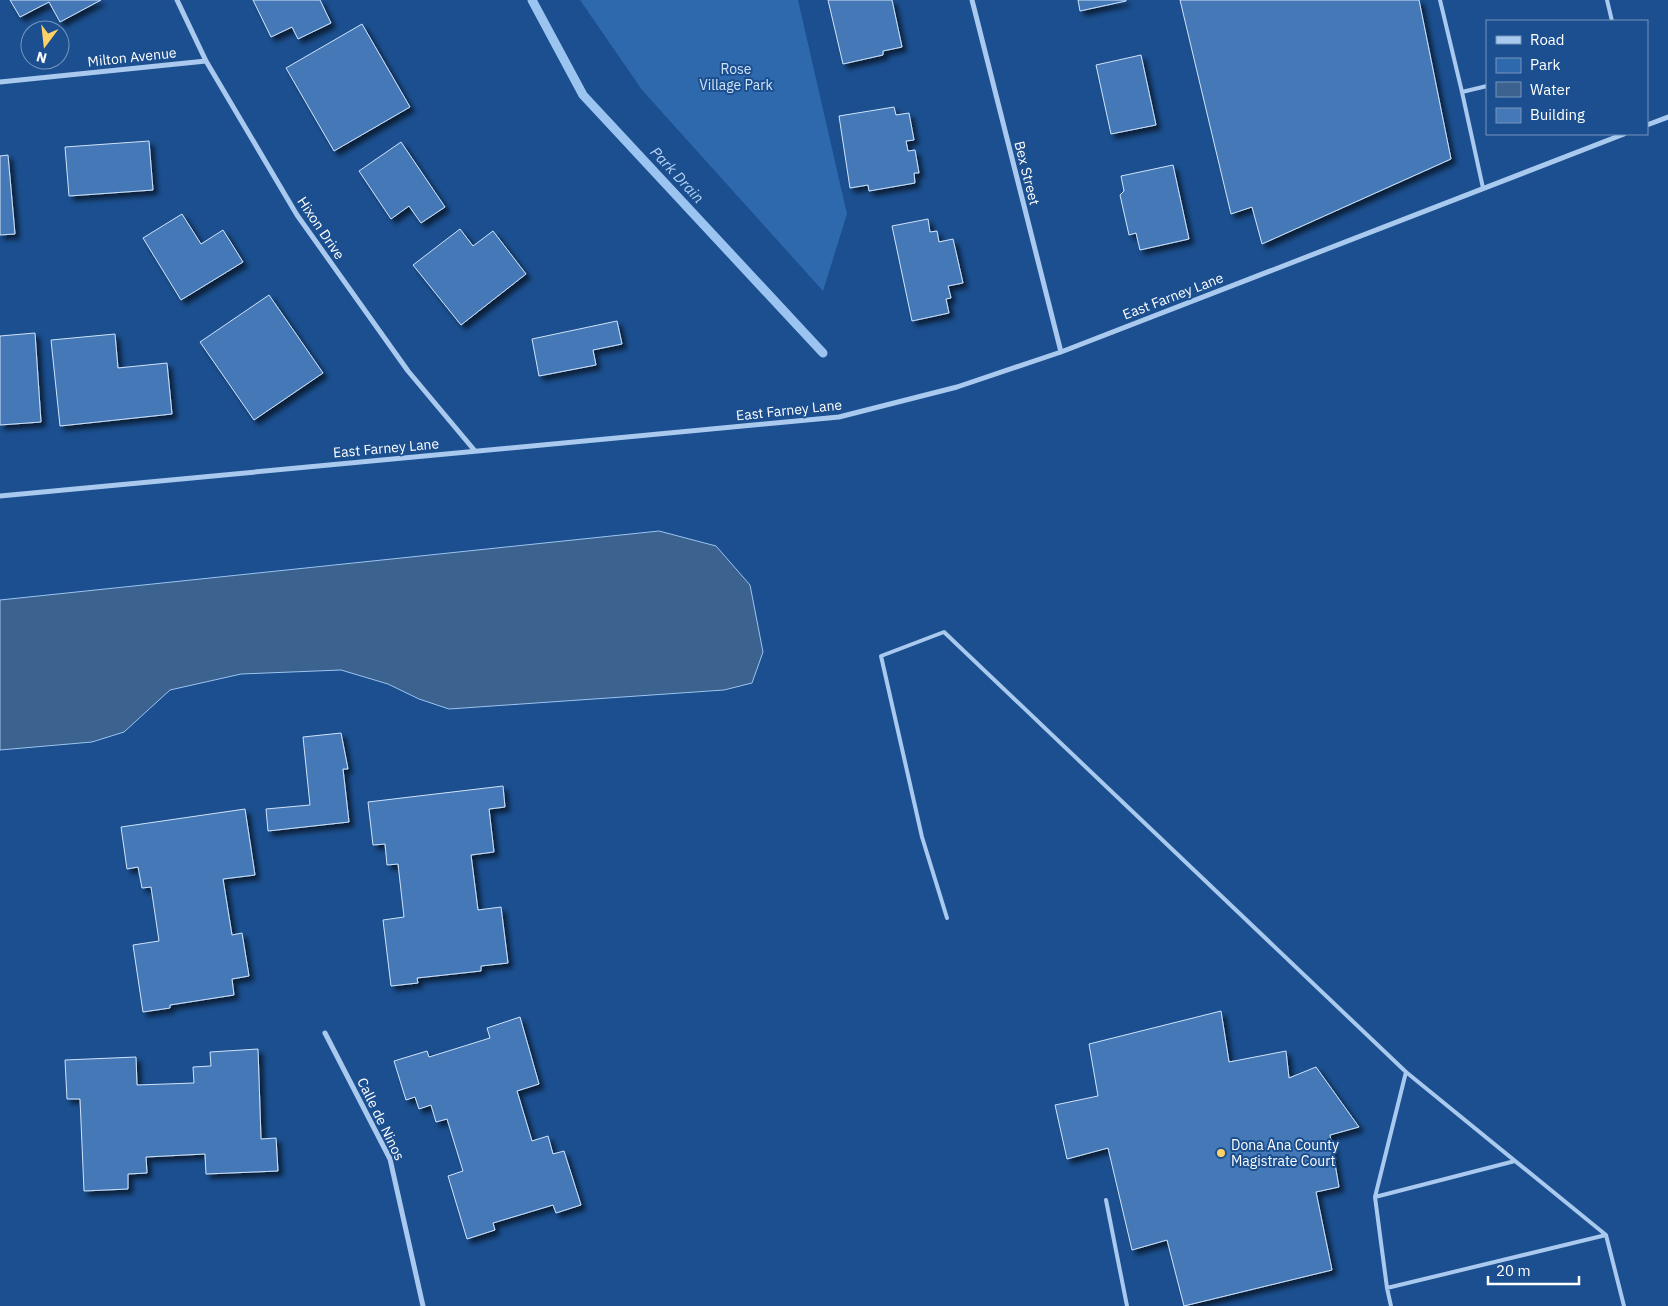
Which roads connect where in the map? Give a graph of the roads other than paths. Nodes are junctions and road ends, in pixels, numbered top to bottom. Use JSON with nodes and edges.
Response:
{"nodes":[{"id":1,"x":177,"y":0,"type":"edge"},
{"id":2,"x":972,"y":0,"type":"edge"},
{"id":3,"x":1440,"y":0,"type":"edge"},
{"id":4,"x":1607,"y":0,"type":"edge"},
{"id":5,"x":1612,"y":20,"type":"edge"},
{"id":6,"x":206,"y":61,"type":"junction"},
{"id":7,"x":0,"y":82,"type":"edge"},
{"id":8,"x":1486,"y":86,"type":"edge"},
{"id":9,"x":1462,"y":92,"type":"junction"},
{"id":10,"x":1668,"y":117,"type":"edge"},
{"id":11,"x":1648,"y":125,"type":"edge"},
{"id":12,"x":1621,"y":135,"type":"edge"},
{"id":13,"x":1484,"y":188,"type":"junction"},
{"id":14,"x":1061,"y":352,"type":"junction"},
{"id":15,"x":475,"y":451,"type":"junction"},
{"id":16,"x":0,"y":496,"type":"edge"},
{"id":17,"x":947,"y":918,"type":"dead end"},
{"id":18,"x":325,"y":1033,"type":"dead end"},
{"id":19,"x":1406,"y":1072,"type":"junction"},
{"id":20,"x":1515,"y":1161,"type":"junction"},
{"id":21,"x":1375,"y":1198,"type":"junction"},
{"id":22,"x":1106,"y":1200,"type":"dead end"},
{"id":23,"x":1606,"y":1235,"type":"junction"},
{"id":24,"x":1387,"y":1288,"type":"junction"},
{"id":25,"x":423,"y":1306,"type":"edge"},
{"id":26,"x":1127,"y":1306,"type":"edge"},
{"id":27,"x":1391,"y":1306,"type":"edge"},
{"id":28,"x":1624,"y":1306,"type":"edge"}],
"edges":[{"from":1,"to":6,"type":"street","name":"Hixon Drive"},
{"from":2,"to":14,"type":"street","name":"Bex Street"},
{"from":3,"to":9,"type":"lane"},
{"from":4,"to":5,"type":"lane"},
{"from":6,"to":7,"type":"street","name":"Milton Avenue"},
{"from":6,"to":15,"type":"street","name":"Hixon Drive"},
{"from":8,"to":9,"type":"lane"},
{"from":9,"to":13,"type":"lane"},
{"from":10,"to":11,"type":"street"},
{"from":12,"to":13,"type":"street","name":"East Farney Lane"},
{"from":13,"to":14,"type":"street","name":"East Farney Lane"},
{"from":14,"to":15,"type":"street","name":"East Farney Lane"},
{"from":15,"to":16,"type":"street","name":"East Farney Lane"},
{"from":17,"to":19,"type":"lane"},
{"from":18,"to":25,"type":"street","name":"Calle de Ninos"},
{"from":19,"to":20,"type":"lane"},
{"from":19,"to":21,"type":"lane"},
{"from":20,"to":21,"type":"lane"},
{"from":20,"to":23,"type":"lane"},
{"from":21,"to":24,"type":"lane"},
{"from":22,"to":26,"type":"lane"},
{"from":23,"to":24,"type":"lane"},
{"from":23,"to":28,"type":"lane"},
{"from":24,"to":27,"type":"lane"}]}
